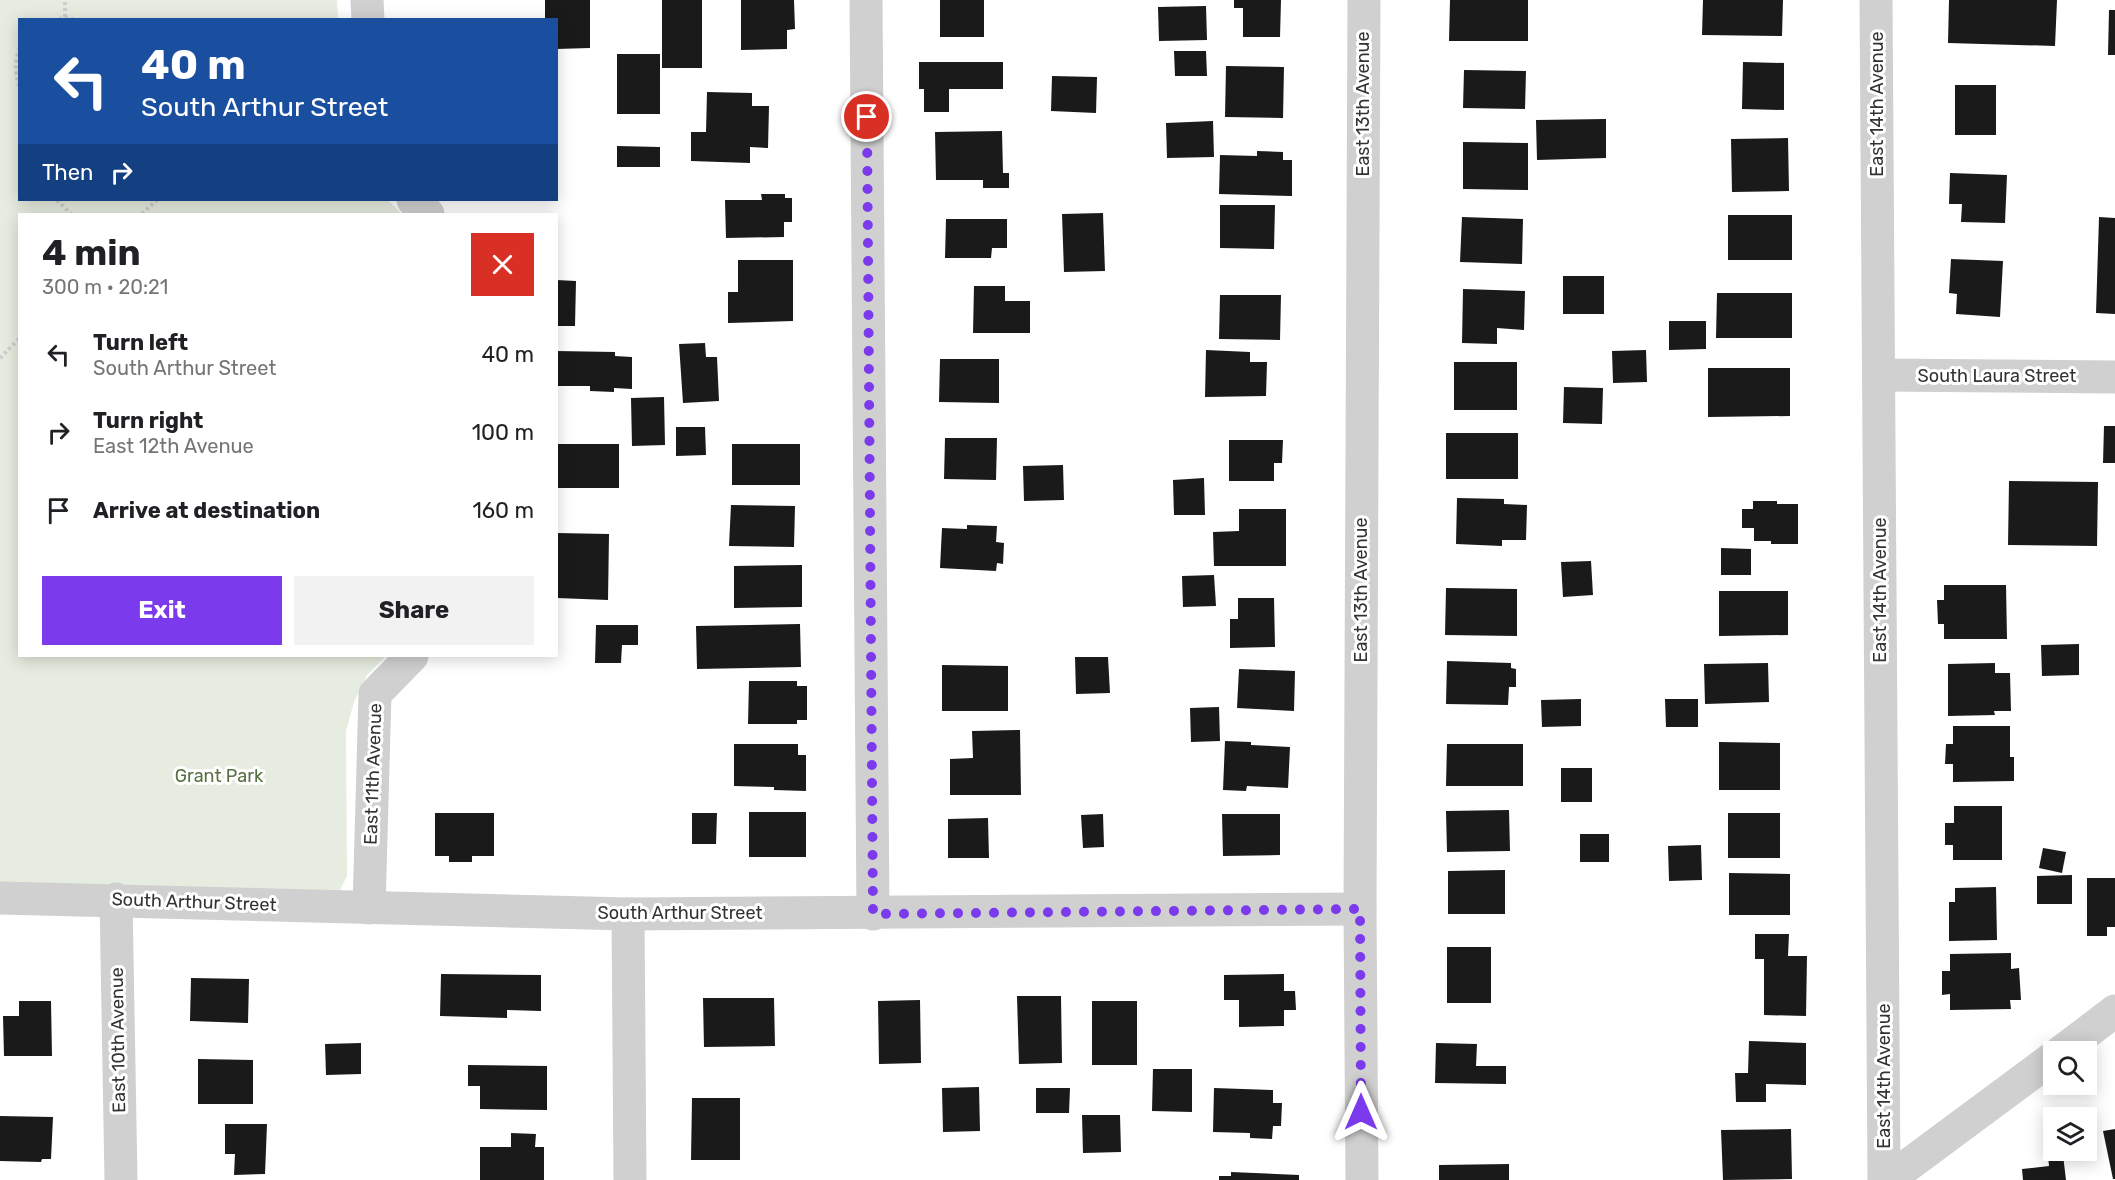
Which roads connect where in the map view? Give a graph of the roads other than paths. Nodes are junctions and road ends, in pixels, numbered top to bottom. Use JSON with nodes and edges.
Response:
{"nodes":[{"id":1,"x":367,"y":0,"type":"edge"},
{"id":2,"x":866,"y":0,"type":"edge"},
{"id":3,"x":1364,"y":0,"type":"edge"},
{"id":4,"x":1876,"y":0,"type":"edge"},
{"id":5,"x":368,"y":18,"type":"edge"},
{"id":6,"x":414,"y":201,"type":"edge"},
{"id":7,"x":427,"y":213,"type":"edge"},
{"id":8,"x":1879,"y":375,"type":"junction"},
{"id":9,"x":2115,"y":377,"type":"edge"},
{"id":10,"x":411,"y":657,"type":"edge"},
{"id":11,"x":0,"y":898,"type":"edge"},
{"id":12,"x":116,"y":899,"type":"junction"},
{"id":13,"x":369,"y":908,"type":"junction"},
{"id":14,"x":1360,"y":909,"type":"junction"},
{"id":15,"x":628,"y":914,"type":"junction"},
{"id":16,"x":873,"y":914,"type":"junction"},
{"id":17,"x":2115,"y":1011,"type":"edge"},
{"id":18,"x":2075,"y":1041,"type":"edge"},
{"id":19,"x":2043,"y":1065,"type":"edge"},
{"id":20,"x":121,"y":1180,"type":"edge"},
{"id":21,"x":630,"y":1180,"type":"edge"},
{"id":22,"x":1362,"y":1180,"type":"edge"},
{"id":23,"x":1886,"y":1180,"type":"edge"}],
"edges":[{"from":1,"to":5,"type":"street"},
{"from":2,"to":16,"type":"street"},
{"from":3,"to":14,"type":"street","name":"East 13th Avenue"},
{"from":4,"to":8,"type":"street","name":"East 14th Avenue"},
{"from":6,"to":7,"type":"street"},
{"from":8,"to":9,"type":"street","name":"South Laura Street"},
{"from":8,"to":23,"type":"street","name":"East 14th Avenue"},
{"from":10,"to":13,"type":"street","name":"East 11th Avenue"},
{"from":11,"to":12,"type":"street","name":"South Arthur Street"},
{"from":12,"to":13,"type":"street","name":"South Arthur Street"},
{"from":12,"to":20,"type":"street","name":"East 10th Avenue"},
{"from":13,"to":15,"type":"street","name":"South Arthur Street"},
{"from":14,"to":16,"type":"street","name":"South Arthur Street"},
{"from":14,"to":22,"type":"street","name":"East 13th Avenue"},
{"from":15,"to":16,"type":"street","name":"South Arthur Street"},
{"from":15,"to":21,"type":"street"},
{"from":17,"to":18,"type":"street"},
{"from":19,"to":23,"type":"street"}]}
